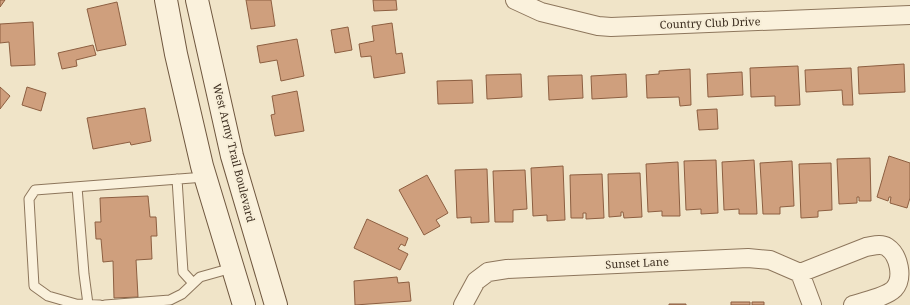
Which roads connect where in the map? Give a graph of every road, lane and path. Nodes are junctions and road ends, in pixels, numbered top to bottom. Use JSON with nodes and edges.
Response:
{"nodes":[{"id":1,"x":166,"y":0,"type":"edge"},
{"id":2,"x":197,"y":0,"type":"edge"},
{"id":3,"x":515,"y":0,"type":"edge"},
{"id":4,"x":910,"y":15,"type":"edge"},
{"id":5,"x":232,"y":156,"type":"junction"},
{"id":6,"x":204,"y":171,"type":"junction"},
{"id":7,"x":177,"y":179,"type":"junction"},
{"id":8,"x":77,"y":187,"type":"junction"},
{"id":9,"x":262,"y":257,"type":"junction"},
{"id":10,"x":232,"y":268,"type":"junction"},
{"id":11,"x":800,"y":273,"type":"junction"},
{"id":12,"x":193,"y":283,"type":"junction"},
{"id":13,"x":88,"y":304,"type":"edge"},
{"id":14,"x":100,"y":305,"type":"edge"},
{"id":15,"x":105,"y":305,"type":"edge"},
{"id":16,"x":244,"y":305,"type":"edge"},
{"id":17,"x":276,"y":305,"type":"edge"},
{"id":18,"x":463,"y":305,"type":"edge"},
{"id":19,"x":812,"y":305,"type":"edge"},
{"id":20,"x":853,"y":305,"type":"edge"}],
"edges":[{"from":1,"to":6,"type":"main road"},
{"from":2,"to":5,"type":"main road","name":"West Army Trail Boulevard"},
{"from":3,"to":4,"type":"street","name":"Country Club Drive"},
{"from":5,"to":6,"type":"main road"},
{"from":5,"to":9,"type":"main road","name":"West Army Trail Boulevard"},
{"from":6,"to":7,"type":"lane"},
{"from":6,"to":10,"type":"main road"},
{"from":7,"to":8,"type":"lane"},
{"from":7,"to":12,"type":"lane"},
{"from":8,"to":13,"type":"lane"},
{"from":8,"to":13,"type":"lane"},
{"from":9,"to":10,"type":"main road"},
{"from":9,"to":17,"type":"main road","name":"West Army Trail Boulevard"},
{"from":10,"to":12,"type":"lane"},
{"from":10,"to":16,"type":"main road"},
{"from":11,"to":18,"type":"street","name":"Sunset Lane"},
{"from":11,"to":19,"type":"street"},
{"from":11,"to":20,"type":"street"},
{"from":12,"to":15,"type":"lane"},
{"from":13,"to":14,"type":"lane"}]}
